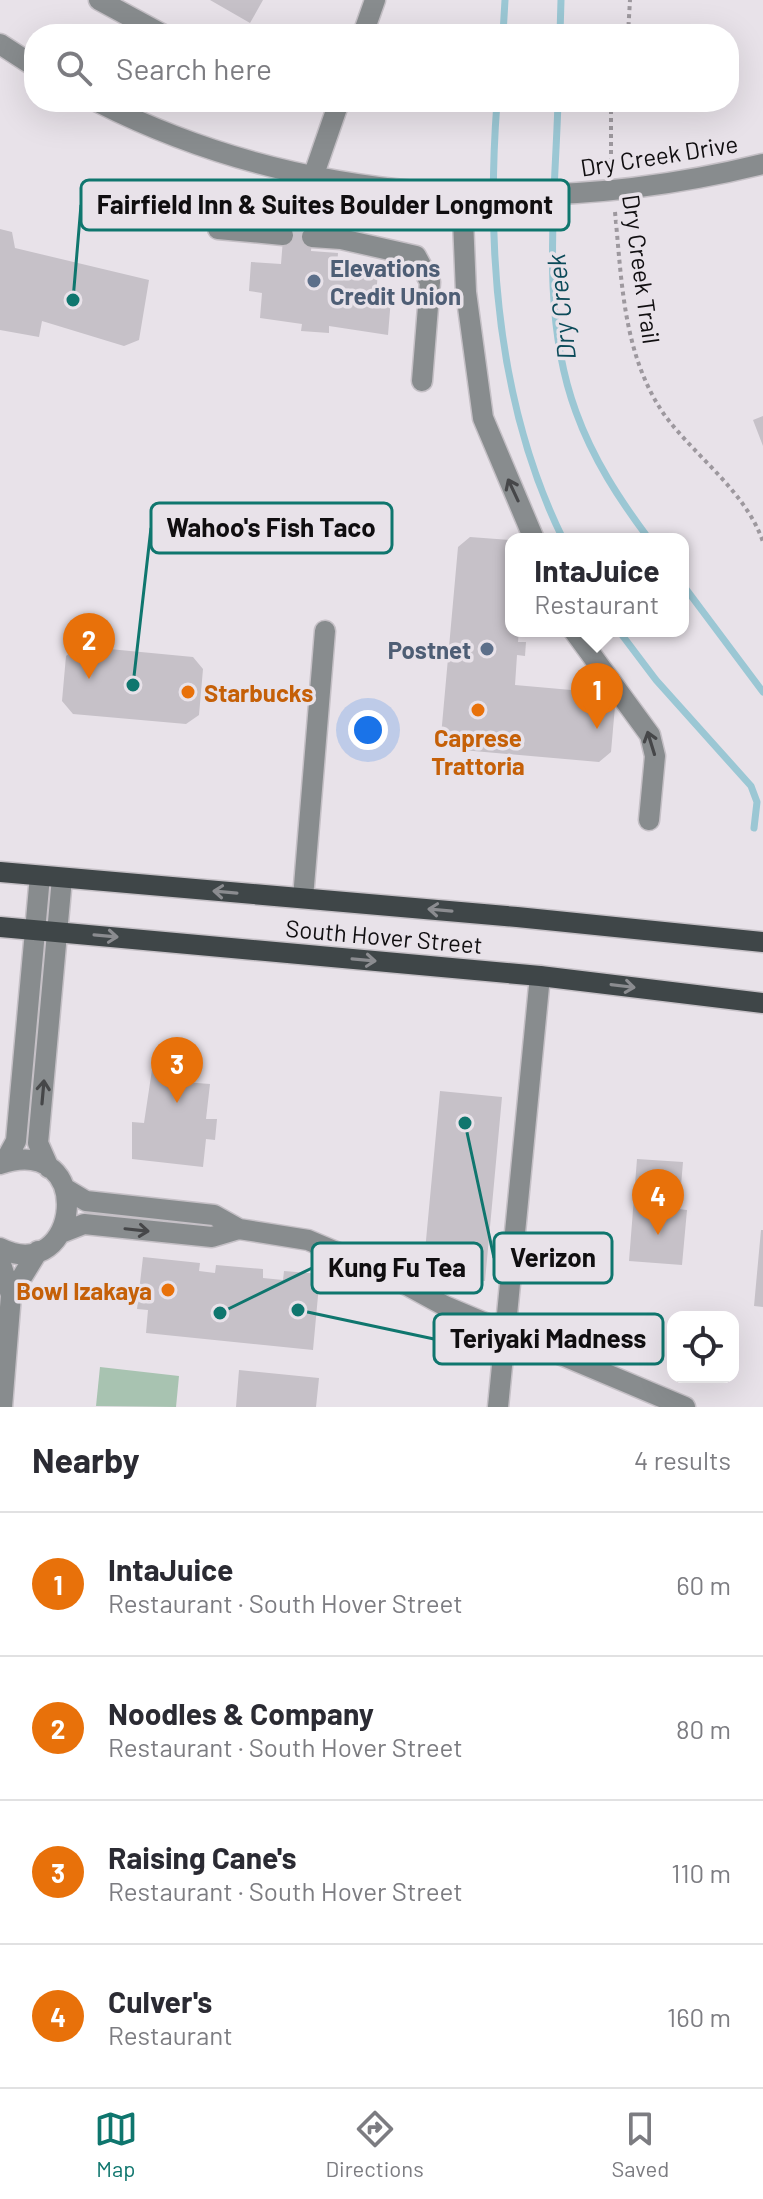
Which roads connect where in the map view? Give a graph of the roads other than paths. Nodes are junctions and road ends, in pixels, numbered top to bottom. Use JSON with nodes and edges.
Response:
{"nodes":[{"id":1,"x":99,"y":0,"type":"edge"},
{"id":2,"x":375,"y":0,"type":"edge"},
{"id":3,"x":143,"y":24,"type":"edge"},
{"id":4,"x":367,"y":24,"type":"edge"},
{"id":5,"x":0,"y":44,"type":"edge"},
{"id":6,"x":24,"y":60,"type":"edge"},
{"id":7,"x":120,"y":112,"type":"edge"},
{"id":8,"x":336,"y":112,"type":"edge"},
{"id":9,"x":763,"y":164,"type":"edge"},
{"id":10,"x":314,"y":174,"type":"junction"},
{"id":11,"x":462,"y":195,"type":"junction"},
{"id":12,"x":218,"y":229,"type":"dead end"},
{"id":13,"x":283,"y":235,"type":"dead end"},
{"id":14,"x":312,"y":237,"type":"dead end"},
{"id":15,"x":422,"y":381,"type":"dead end"},
{"id":16,"x":531,"y":533,"type":"edge"},
{"id":17,"x":325,"y":631,"type":"dead end"},
{"id":18,"x":578,"y":637,"type":"edge"},
{"id":19,"x":649,"y":820,"type":"dead end"},
{"id":20,"x":0,"y":872,"type":"edge"},
{"id":21,"x":40,"y":876,"type":"junction"},
{"id":22,"x":62,"y":878,"type":"junction"},
{"id":23,"x":303,"y":898,"type":"junction"},
{"id":24,"x":0,"y":927,"type":"edge"},
{"id":25,"x":36,"y":930,"type":"junction"},
{"id":26,"x":58,"y":932,"type":"junction"},
{"id":27,"x":763,"y":942,"type":"edge"},
{"id":28,"x":540,"y":976,"type":"junction"},
{"id":29,"x":763,"y":1003,"type":"edge"},
{"id":30,"x":2,"y":1164,"type":"edge"},
{"id":31,"x":49,"y":1168,"type":"junction"},
{"id":32,"x":66,"y":1189,"type":"junction"},
{"id":33,"x":239,"y":1229,"type":"junction"},
{"id":34,"x":61,"y":1233,"type":"junction"},
{"id":35,"x":0,"y":1248,"type":"edge"},
{"id":36,"x":38,"y":1251,"type":"junction"},
{"id":37,"x":0,"y":1261,"type":"edge"},
{"id":38,"x":11,"y":1295,"type":"junction"},
{"id":39,"x":504,"y":1330,"type":"junction"},
{"id":40,"x":2,"y":1407,"type":"edge"},
{"id":41,"x":498,"y":1407,"type":"edge"},
{"id":42,"x":685,"y":1407,"type":"edge"}],
"edges":[{"from":1,"to":3,"type":"street"},
{"from":2,"to":4,"type":"street"},
{"from":5,"to":6,"type":"street"},
{"from":7,"to":10,"type":"street","name":"Dry Creek Drive"},
{"from":8,"to":10,"type":"street"},
{"from":9,"to":11,"type":"street","name":"Dry Creek Drive"},
{"from":10,"to":11,"type":"street","name":"Dry Creek Drive"},
{"from":16,"to":11,"type":"street","one_way":true},
{"from":12,"to":13,"type":"street"},
{"from":14,"to":15,"type":"street"},
{"from":17,"to":23,"type":"street"},
{"from":19,"to":18,"type":"street","one_way":true},
{"from":20,"to":21,"type":"main road","name":"South Hover Street"},
{"from":21,"to":22,"type":"main road","name":"South Hover Street"},
{"from":21,"to":25,"type":"street"},
{"from":23,"to":22,"type":"main road","name":"South Hover Street","one_way":true},
{"from":22,"to":26,"type":"street"},
{"from":27,"to":23,"type":"main road","name":"South Hover Street","one_way":true},
{"from":24,"to":25,"type":"main road","name":"South Hover Street"},
{"from":25,"to":26,"type":"main road","name":"South Hover Street"},
{"from":25,"to":30,"type":"street"},
{"from":26,"to":28,"type":"main road","name":"South Hover Street","one_way":true},
{"from":31,"to":26,"type":"street","one_way":true},
{"from":28,"to":29,"type":"main road","name":"South Hover Street","one_way":true},
{"from":28,"to":39,"type":"street"},
{"from":30,"to":31,"type":"street"},
{"from":31,"to":32,"type":"street"},
{"from":32,"to":33,"type":"street"},
{"from":32,"to":34,"type":"street"},
{"from":34,"to":33,"type":"street","one_way":true},
{"from":33,"to":39,"type":"street"},
{"from":34,"to":36,"type":"street"},
{"from":35,"to":36,"type":"street"},
{"from":36,"to":38,"type":"street"},
{"from":37,"to":38,"type":"street"},
{"from":38,"to":40,"type":"street"},
{"from":39,"to":41,"type":"street"},
{"from":39,"to":42,"type":"street"}]}
